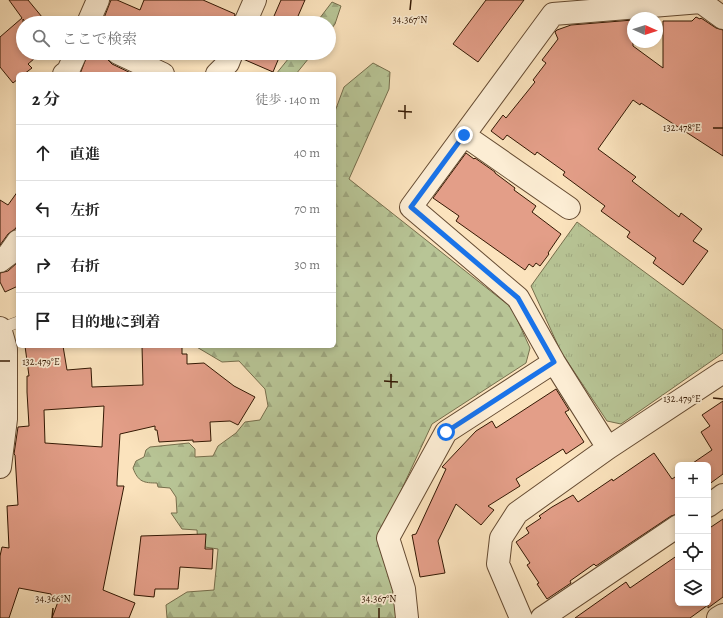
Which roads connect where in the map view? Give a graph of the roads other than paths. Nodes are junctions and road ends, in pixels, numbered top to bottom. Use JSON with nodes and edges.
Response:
{"nodes":[{"id":1,"x":98,"y":0,"type":"edge"},
{"id":2,"x":253,"y":1,"type":"edge"},
{"id":3,"x":91,"y":16,"type":"edge"},
{"id":4,"x":248,"y":16,"type":"edge"},
{"id":5,"x":723,"y":18,"type":"edge"},
{"id":6,"x":73,"y":60,"type":"edge"},
{"id":7,"x":132,"y":60,"type":"edge"},
{"id":8,"x":229,"y":60,"type":"edge"},
{"id":9,"x":67,"y":72,"type":"edge"},
{"id":10,"x":157,"y":72,"type":"edge"},
{"id":11,"x":219,"y":72,"type":"edge"},
{"id":12,"x":464,"y":135,"type":"junction"},
{"id":13,"x":569,"y":208,"type":"dead end"},
{"id":14,"x":16,"y":245,"type":"edge"},
{"id":15,"x":0,"y":261,"type":"edge"},
{"id":16,"x":16,"y":323,"type":"edge"},
{"id":17,"x":0,"y":328,"type":"edge"},
{"id":18,"x":554,"y":362,"type":"junction"},
{"id":19,"x":723,"y":372,"type":"edge"},
{"id":20,"x":608,"y":448,"type":"junction"},
{"id":21,"x":0,"y":467,"type":"edge"},
{"id":22,"x":723,"y":496,"type":"edge"},
{"id":23,"x":711,"y":504,"type":"edge"},
{"id":24,"x":675,"y":528,"type":"edge"},
{"id":25,"x":723,"y":614,"type":"edge"},
{"id":26,"x":407,"y":618,"type":"edge"},
{"id":27,"x":520,"y":618,"type":"edge"},
{"id":28,"x":542,"y":618,"type":"edge"},
{"id":29,"x":718,"y":618,"type":"edge"}],
"edges":[{"from":1,"to":3,"type":"street"},
{"from":2,"to":4,"type":"street"},
{"from":5,"to":12,"type":"street"},
{"from":6,"to":9,"type":"street"},
{"from":7,"to":10,"type":"street"},
{"from":8,"to":11,"type":"street"},
{"from":12,"to":13,"type":"street"},
{"from":12,"to":18,"type":"street"},
{"from":14,"to":15,"type":"street"},
{"from":16,"to":17,"type":"lane"},
{"from":17,"to":21,"type":"street"},
{"from":18,"to":20,"type":"street"},
{"from":18,"to":26,"type":"street"},
{"from":19,"to":20,"type":"street"},
{"from":20,"to":27,"type":"street"},
{"from":22,"to":23,"type":"street"},
{"from":24,"to":28,"type":"street"},
{"from":25,"to":29,"type":"street"}]}
